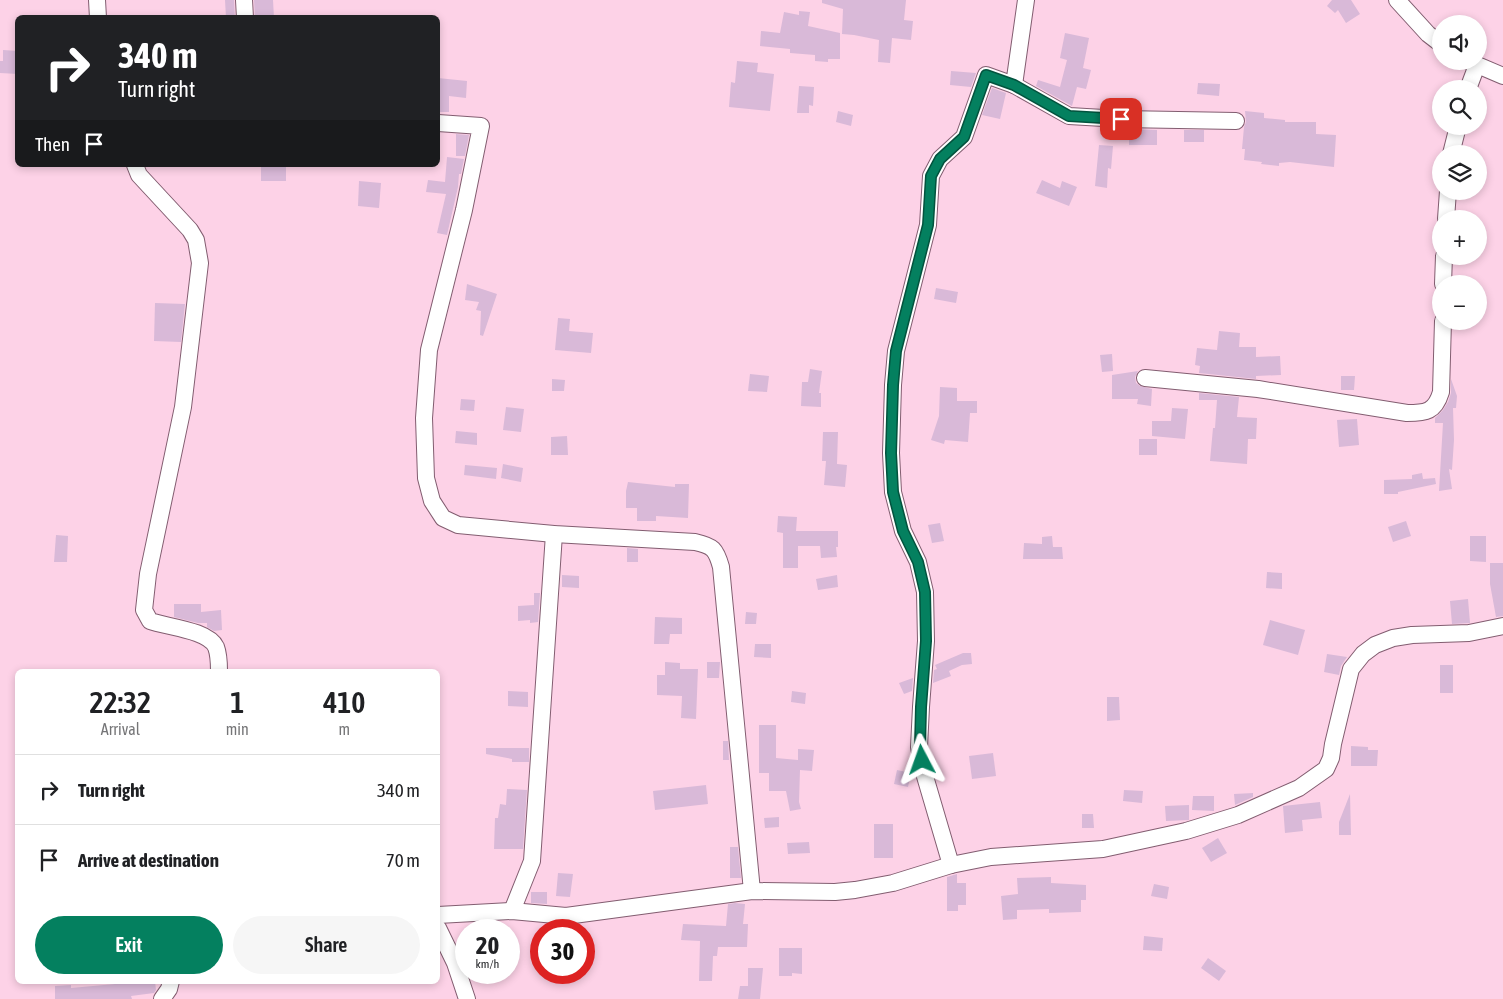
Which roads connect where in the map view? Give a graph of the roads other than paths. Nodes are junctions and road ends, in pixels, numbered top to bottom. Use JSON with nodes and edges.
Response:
{"nodes":[{"id":1,"x":97,"y":0,"type":"edge"},
{"id":2,"x":244,"y":0,"type":"edge"},
{"id":3,"x":1026,"y":0,"type":"edge"},
{"id":4,"x":1397,"y":0,"type":"edge"},
{"id":5,"x":98,"y":15,"type":"edge"},
{"id":6,"x":245,"y":15,"type":"edge"},
{"id":7,"x":1432,"y":37,"type":"edge"},
{"id":8,"x":1487,"y":69,"type":"edge"},
{"id":9,"x":1503,"y":76,"type":"edge"},
{"id":10,"x":1014,"y":85,"type":"junction"},
{"id":11,"x":1236,"y":121,"type":"dead end"},
{"id":12,"x":440,"y":123,"type":"edge"},
{"id":13,"x":136,"y":167,"type":"edge"},
{"id":14,"x":1443,"y":330,"type":"edge"},
{"id":15,"x":1145,"y":378,"type":"dead end"},
{"id":16,"x":554,"y":534,"type":"junction"},
{"id":17,"x":1503,"y":626,"type":"edge"},
{"id":18,"x":219,"y":669,"type":"edge"},
{"id":19,"x":950,"y":865,"type":"junction"},
{"id":20,"x":752,"y":891,"type":"junction"},
{"id":21,"x":512,"y":911,"type":"junction"},
{"id":22,"x":440,"y":915,"type":"edge"},
{"id":23,"x":440,"y":932,"type":"edge"},
{"id":24,"x":170,"y":984,"type":"edge"},
{"id":25,"x":162,"y":999,"type":"edge"},
{"id":26,"x":467,"y":999,"type":"edge"}],
"edges":[{"from":1,"to":5,"type":"street"},
{"from":2,"to":6,"type":"street"},
{"from":3,"to":10,"type":"street"},
{"from":4,"to":7,"type":"street"},
{"from":8,"to":9,"type":"street"},
{"from":10,"to":11,"type":"street"},
{"from":10,"to":19,"type":"street"},
{"from":12,"to":16,"type":"street"},
{"from":13,"to":18,"type":"street"},
{"from":14,"to":15,"type":"street"},
{"from":16,"to":20,"type":"street"},
{"from":16,"to":21,"type":"street"},
{"from":17,"to":19,"type":"street"},
{"from":19,"to":20,"type":"street"},
{"from":20,"to":21,"type":"street"},
{"from":21,"to":22,"type":"street"},
{"from":23,"to":26,"type":"street"},
{"from":24,"to":25,"type":"street"}]}
